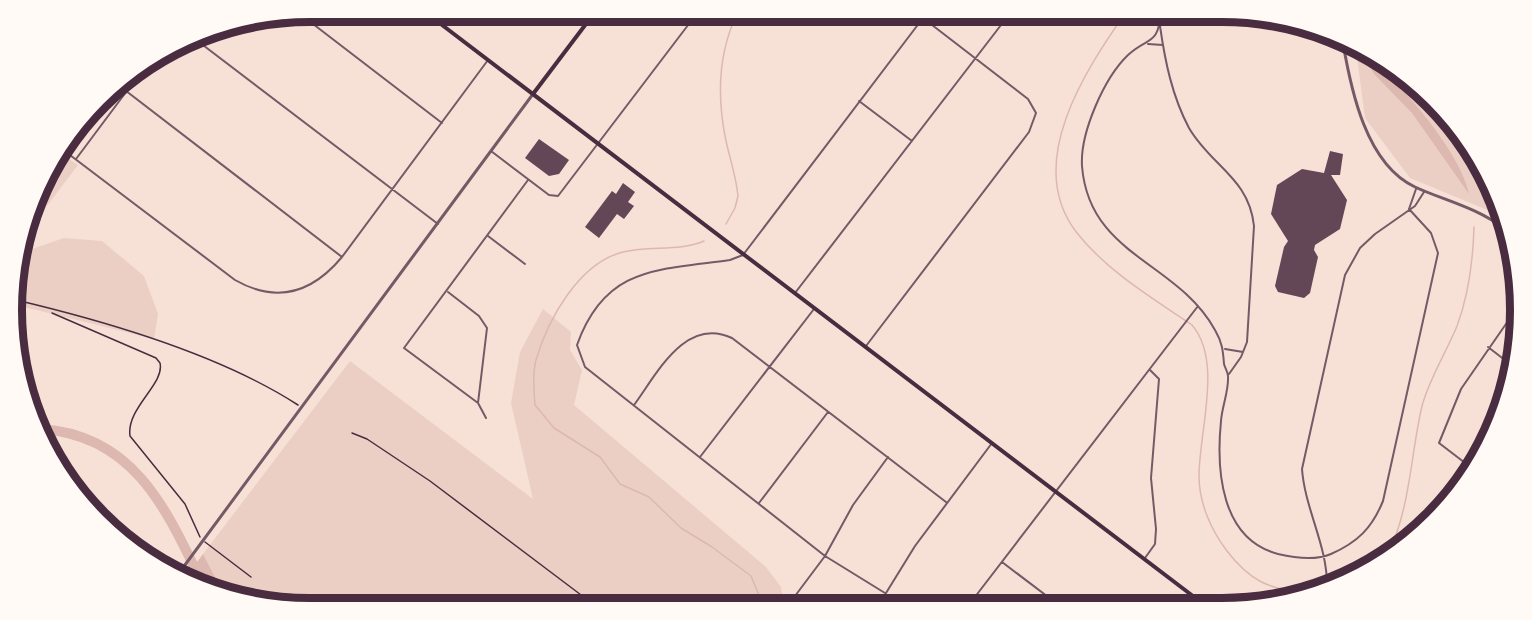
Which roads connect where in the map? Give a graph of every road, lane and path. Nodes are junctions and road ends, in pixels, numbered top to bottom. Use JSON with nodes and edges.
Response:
{"nodes":[{"id":1,"x":310,"y":22,"type":"edge"},
{"id":2,"x":438,"y":22,"type":"edge"},
{"id":3,"x":587,"y":22,"type":"edge"},
{"id":4,"x":689,"y":22,"type":"edge"},
{"id":5,"x":920,"y":22,"type":"edge"},
{"id":6,"x":928,"y":22,"type":"edge"},
{"id":7,"x":1003,"y":22,"type":"edge"},
{"id":8,"x":1160,"y":23,"type":"joint"},
{"id":9,"x":201,"y":44,"type":"edge"},
{"id":10,"x":1148,"y":44,"type":"junction"},
{"id":11,"x":1163,"y":45,"type":"junction"},
{"id":12,"x":1344,"y":50,"type":"edge"},
{"id":13,"x":975,"y":58,"type":"junction"},
{"id":14,"x":488,"y":60,"type":"junction"},
{"id":15,"x":133,"y":84,"type":"edge"},
{"id":16,"x":127,"y":92,"type":"junction"},
{"id":17,"x":533,"y":94,"type":"junction"},
{"id":18,"x":859,"y":101,"type":"junction"},
{"id":19,"x":442,"y":123,"type":"junction"},
{"id":20,"x":912,"y":141,"type":"junction"},
{"id":21,"x":597,"y":143,"type":"junction"},
{"id":22,"x":491,"y":151,"type":"junction"},
{"id":23,"x":69,"y":154,"type":"edge"},
{"id":24,"x":76,"y":159,"type":"junction"},
{"id":25,"x":528,"y":180,"type":"junction"},
{"id":26,"x":1417,"y":188,"type":"junction"},
{"id":27,"x":392,"y":189,"type":"junction"},
{"id":28,"x":1425,"y":191,"type":"junction"},
{"id":29,"x":1409,"y":209,"type":"junction"},
{"id":30,"x":1496,"y":223,"type":"edge"},
{"id":31,"x":438,"y":224,"type":"junction"},
{"id":32,"x":488,"y":236,"type":"junction"},
{"id":33,"x":743,"y":255,"type":"junction"},
{"id":34,"x":342,"y":257,"type":"junction"},
{"id":35,"x":525,"y":264,"type":"dead end"},
{"id":36,"x":447,"y":292,"type":"junction"},
{"id":37,"x":795,"y":294,"type":"junction"},
{"id":38,"x":22,"y":302,"type":"edge"},
{"id":39,"x":1198,"y":306,"type":"junction"},
{"id":40,"x":815,"y":309,"type":"junction"},
{"id":41,"x":52,"y":313,"type":"dead end"},
{"id":42,"x":1510,"y":318,"type":"edge"},
{"id":43,"x":865,"y":347,"type":"junction"},
{"id":44,"x":1488,"y":347,"type":"junction"},
{"id":45,"x":1224,"y":349,"type":"junction"},
{"id":46,"x":1243,"y":351,"type":"junction"},
{"id":47,"x":1505,"y":360,"type":"edge"},
{"id":48,"x":769,"y":366,"type":"junction"},
{"id":49,"x":1150,"y":370,"type":"junction"},
{"id":50,"x":1229,"y":374,"type":"junction"},
{"id":51,"x":478,"y":403,"type":"junction"},
{"id":52,"x":634,"y":405,"type":"junction"},
{"id":53,"x":301,"y":407,"type":"junction"},
{"id":54,"x":829,"y":411,"type":"junction"},
{"id":55,"x":486,"y":418,"type":"dead end"},
{"id":56,"x":352,"y":433,"type":"dead end"},
{"id":57,"x":992,"y":443,"type":"junction"},
{"id":58,"x":700,"y":457,"type":"junction"},
{"id":59,"x":888,"y":457,"type":"junction"},
{"id":60,"x":1465,"y":463,"type":"edge"},
{"id":61,"x":1056,"y":491,"type":"junction"},
{"id":62,"x":946,"y":502,"type":"junction"},
{"id":63,"x":759,"y":503,"type":"junction"},
{"id":64,"x":825,"y":556,"type":"junction"},
{"id":65,"x":1325,"y":557,"type":"junction"},
{"id":66,"x":1144,"y":559,"type":"junction"},
{"id":67,"x":1002,"y":562,"type":"junction"},
{"id":68,"x":182,"y":567,"type":"edge"},
{"id":69,"x":251,"y":577,"type":"dead end"},
{"id":70,"x":1326,"y":578,"type":"edge"},
{"id":71,"x":887,"y":595,"type":"junction"},
{"id":72,"x":585,"y":598,"type":"edge"},
{"id":73,"x":796,"y":598,"type":"edge"},
{"id":74,"x":885,"y":598,"type":"edge"},
{"id":75,"x":892,"y":598,"type":"edge"},
{"id":76,"x":974,"y":598,"type":"edge"},
{"id":77,"x":1049,"y":598,"type":"edge"},
{"id":78,"x":1193,"y":598,"type":"edge"}],
"edges":[{"from":1,"to":19,"type":"street"},
{"from":2,"to":14,"type":"main road"},
{"from":3,"to":17,"type":"main road"},
{"from":4,"to":21,"type":"street"},
{"from":5,"to":18,"type":"street"},
{"from":6,"to":13,"type":"street"},
{"from":7,"to":13,"type":"street"},
{"from":8,"to":10,"type":"street"},
{"from":8,"to":11,"type":"street"},
{"from":9,"to":27,"type":"street"},
{"from":10,"to":11,"type":"street"},
{"from":10,"to":39,"type":"street"},
{"from":11,"to":46,"type":"street"},
{"from":12,"to":26,"type":"street"},
{"from":13,"to":20,"type":"street"},
{"from":13,"to":43,"type":"street"},
{"from":14,"to":17,"type":"main road"},
{"from":14,"to":19,"type":"street"},
{"from":15,"to":16,"type":"street"},
{"from":16,"to":24,"type":"street"},
{"from":16,"to":34,"type":"street"},
{"from":17,"to":21,"type":"main road"},
{"from":17,"to":22,"type":"street"},
{"from":18,"to":20,"type":"street"},
{"from":18,"to":33,"type":"street"},
{"from":19,"to":27,"type":"street"},
{"from":20,"to":37,"type":"street"},
{"from":21,"to":25,"type":"street"},
{"from":21,"to":33,"type":"main road"},
{"from":22,"to":25,"type":"street"},
{"from":22,"to":31,"type":"street"},
{"from":23,"to":24,"type":"street"},
{"from":24,"to":34,"type":"street"},
{"from":25,"to":32,"type":"street"},
{"from":26,"to":28,"type":"street"},
{"from":26,"to":29,"type":"street"},
{"from":27,"to":31,"type":"street"},
{"from":27,"to":34,"type":"street"},
{"from":28,"to":29,"type":"street"},
{"from":28,"to":30,"type":"street"},
{"from":29,"to":65,"type":"street"},
{"from":29,"to":65,"type":"street"},
{"from":31,"to":53,"type":"street"},
{"from":32,"to":35,"type":"street"},
{"from":32,"to":36,"type":"street"},
{"from":33,"to":37,"type":"main road"},
{"from":33,"to":52,"type":"street"},
{"from":36,"to":51,"type":"street"},
{"from":36,"to":51,"type":"street"},
{"from":37,"to":40,"type":"main road"},
{"from":38,"to":53,"type":"path"},
{"from":39,"to":45,"type":"street"},
{"from":39,"to":49,"type":"street"},
{"from":40,"to":43,"type":"main road"},
{"from":40,"to":48,"type":"street"},
{"from":41,"to":69,"type":"path"},
{"from":42,"to":44,"type":"street"},
{"from":43,"to":57,"type":"main road"},
{"from":44,"to":47,"type":"street"},
{"from":44,"to":60,"type":"street"},
{"from":45,"to":46,"type":"street"},
{"from":45,"to":50,"type":"street"},
{"from":46,"to":50,"type":"street"},
{"from":48,"to":52,"type":"street"},
{"from":48,"to":54,"type":"street"},
{"from":48,"to":58,"type":"street"},
{"from":49,"to":61,"type":"street"},
{"from":49,"to":66,"type":"street"},
{"from":50,"to":65,"type":"street"},
{"from":51,"to":55,"type":"street"},
{"from":52,"to":58,"type":"street"},
{"from":53,"to":68,"type":"street"},
{"from":54,"to":59,"type":"street"},
{"from":54,"to":63,"type":"street"},
{"from":56,"to":72,"type":"path"},
{"from":57,"to":61,"type":"main road"},
{"from":57,"to":62,"type":"street"},
{"from":58,"to":63,"type":"street"},
{"from":59,"to":62,"type":"street"},
{"from":59,"to":64,"type":"street"},
{"from":61,"to":66,"type":"main road"},
{"from":61,"to":67,"type":"street"},
{"from":62,"to":71,"type":"street"},
{"from":63,"to":64,"type":"street"},
{"from":64,"to":71,"type":"street"},
{"from":64,"to":73,"type":"street"},
{"from":65,"to":70,"type":"street"},
{"from":66,"to":78,"type":"main road"},
{"from":67,"to":76,"type":"street"},
{"from":67,"to":77,"type":"street"},
{"from":71,"to":74,"type":"street"},
{"from":71,"to":75,"type":"street"}]}
